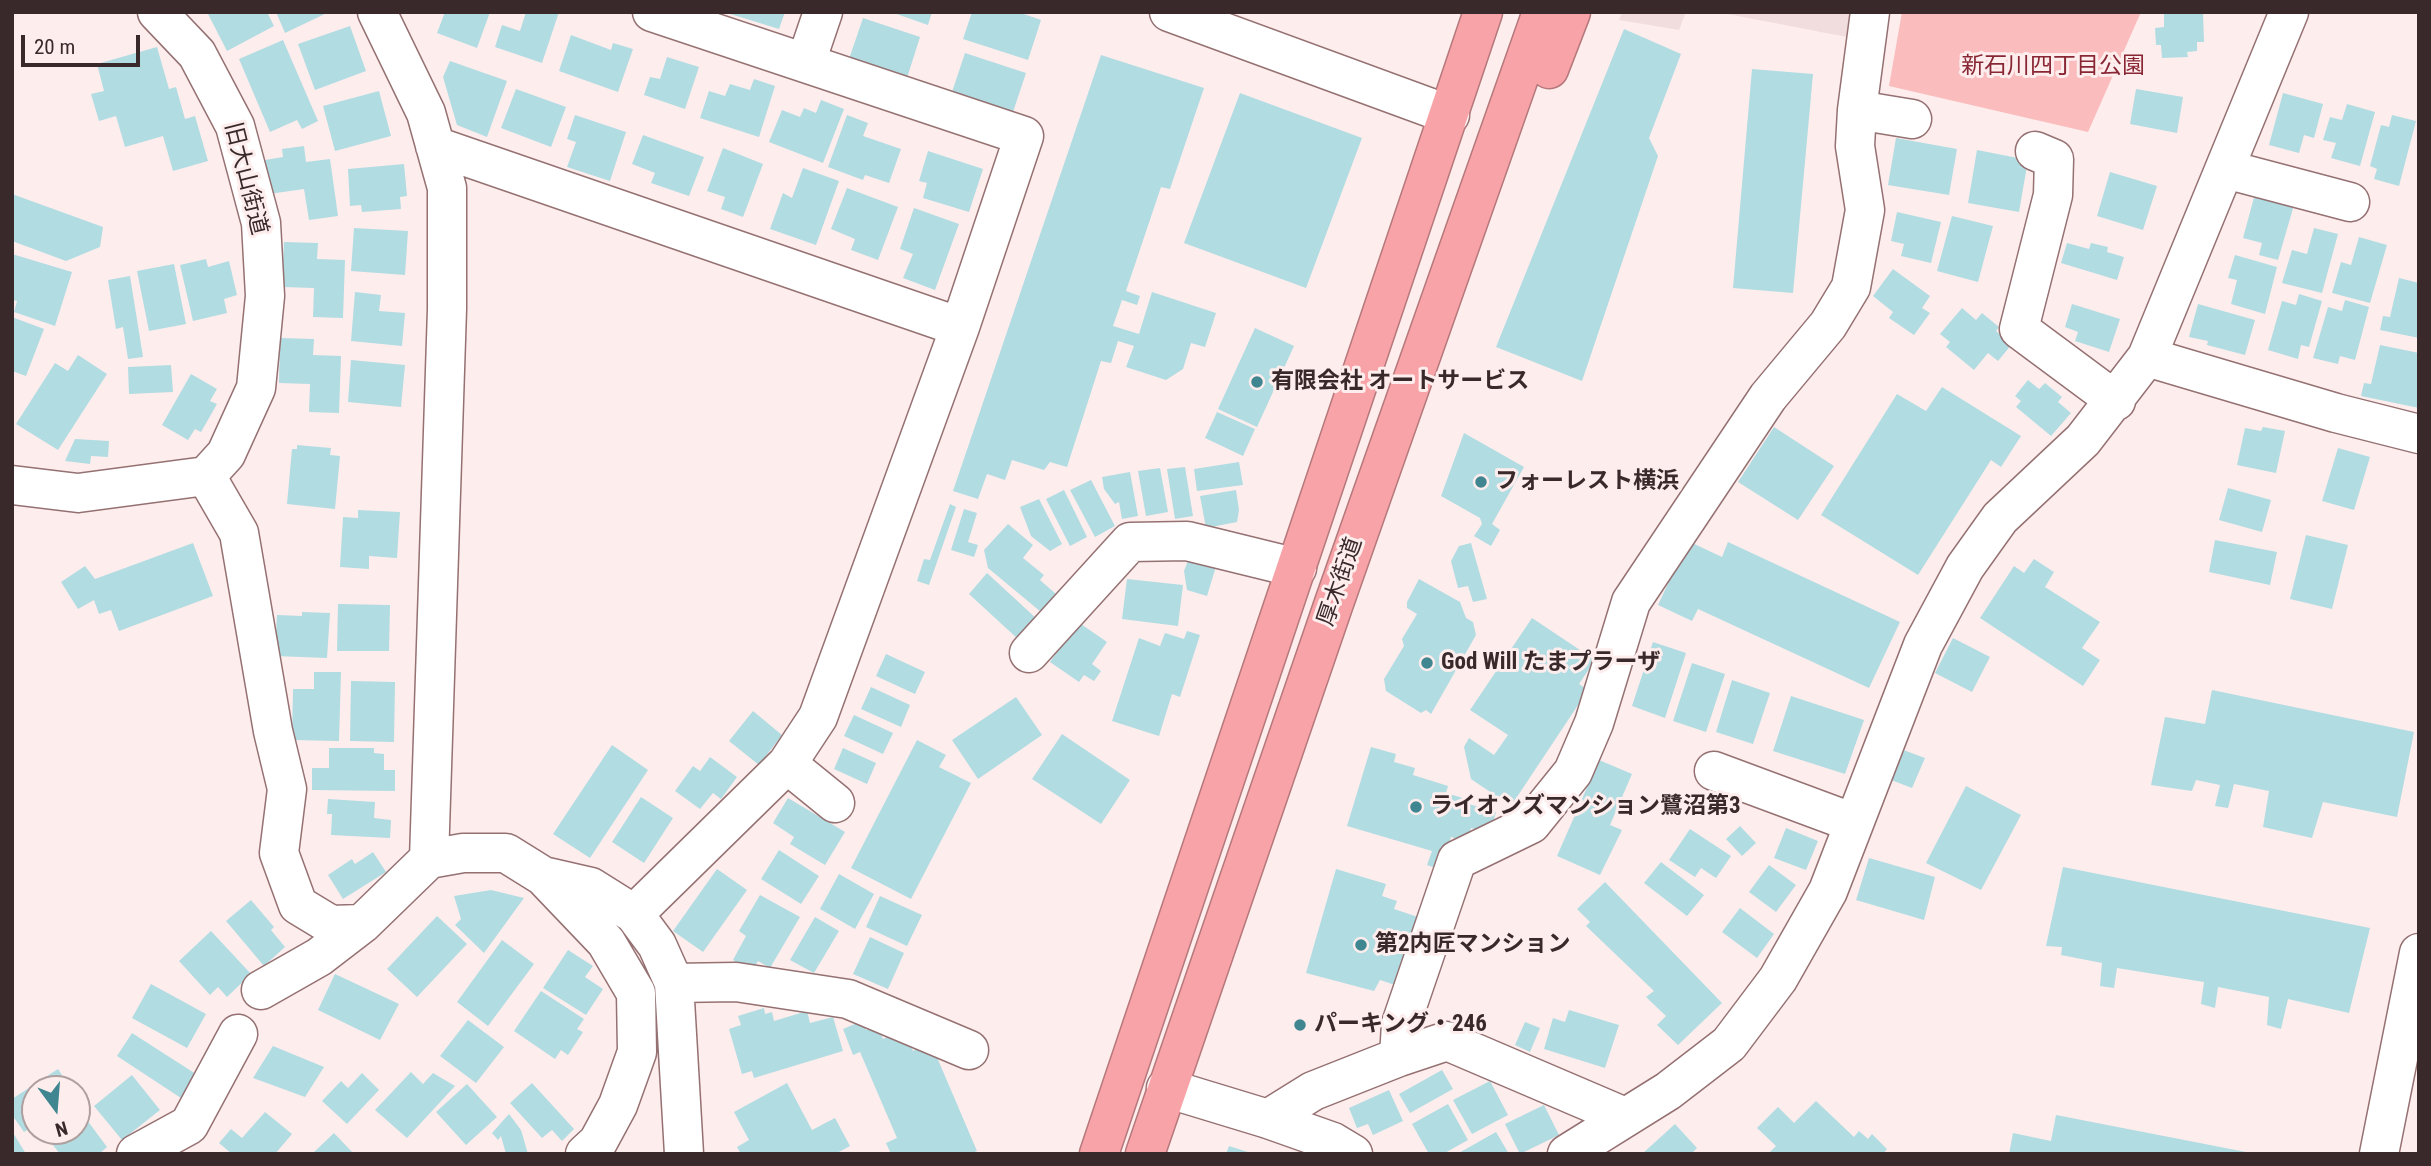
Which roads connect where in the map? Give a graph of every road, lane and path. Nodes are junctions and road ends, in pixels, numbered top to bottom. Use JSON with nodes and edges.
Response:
{"nodes":[{"id":1,"x":157,"y":12,"type":"edge"},
{"id":2,"x":377,"y":12,"type":"edge"},
{"id":3,"x":652,"y":12,"type":"edge"},
{"id":4,"x":823,"y":12,"type":"edge"},
{"id":5,"x":1169,"y":12,"type":"edge"},
{"id":6,"x":1483,"y":12,"type":"edge"},
{"id":7,"x":1542,"y":12,"type":"edge"},
{"id":8,"x":1571,"y":12,"type":"edge"},
{"id":9,"x":1870,"y":12,"type":"edge"},
{"id":10,"x":2289,"y":12,"type":"edge"},
{"id":11,"x":806,"y":62,"type":"junction"},
{"id":12,"x":1857,"y":110,"type":"junction"},
{"id":13,"x":1450,"y":116,"type":"junction"},
{"id":14,"x":1912,"y":119,"type":"dead end"},
{"id":15,"x":435,"y":146,"type":"junction"},
{"id":16,"x":2035,"y":151,"type":"dead end"},
{"id":17,"x":2225,"y":169,"type":"junction"},
{"id":18,"x":2350,"y":202,"type":"dead end"},
{"id":19,"x":1446,"y":286,"type":"junction"},
{"id":20,"x":960,"y":327,"type":"junction"},
{"id":21,"x":2147,"y":358,"type":"junction"},
{"id":22,"x":2116,"y":401,"type":"junction"},
{"id":23,"x":2419,"y":434,"type":"edge"},
{"id":24,"x":205,"y":476,"type":"junction"},
{"id":25,"x":12,"y":485,"type":"edge"},
{"id":26,"x":1297,"y":568,"type":"junction"},
{"id":27,"x":1029,"y":653,"type":"dead end"},
{"id":28,"x":787,"y":764,"type":"junction"},
{"id":29,"x":1714,"y":771,"type":"dead end"},
{"id":30,"x":835,"y":803,"type":"dead end"},
{"id":31,"x":1854,"y":823,"type":"junction"},
{"id":32,"x":429,"y":859,"type":"junction"},
{"id":33,"x":543,"y":876,"type":"junction"},
{"id":34,"x":634,"y":914,"type":"junction"},
{"id":35,"x":362,"y":924,"type":"junction"},
{"id":36,"x":2419,"y":953,"type":"edge"},
{"id":37,"x":674,"y":983,"type":"junction"},
{"id":38,"x":261,"y":990,"type":"dead end"},
{"id":39,"x":238,"y":1034,"type":"dead end"},
{"id":40,"x":969,"y":1050,"type":"dead end"},
{"id":41,"x":1399,"y":1057,"type":"junction"},
{"id":42,"x":1166,"y":1088,"type":"junction"},
{"id":43,"x":1626,"y":1117,"type":"junction"},
{"id":44,"x":1268,"y":1119,"type":"junction"},
{"id":45,"x":136,"y":1154,"type":"edge"},
{"id":46,"x":585,"y":1154,"type":"edge"},
{"id":47,"x":684,"y":1154,"type":"edge"},
{"id":48,"x":1099,"y":1154,"type":"edge"},
{"id":49,"x":1145,"y":1154,"type":"edge"},
{"id":50,"x":1353,"y":1154,"type":"edge"},
{"id":51,"x":1567,"y":1154,"type":"edge"},
{"id":52,"x":2379,"y":1154,"type":"edge"}],
"edges":[{"from":1,"to":24,"type":"street","name":"旧大山街道"},
{"from":2,"to":15,"type":"street"},
{"from":3,"to":11,"type":"street"},
{"from":4,"to":11,"type":"street"},
{"from":5,"to":13,"type":"street"},
{"from":6,"to":13,"type":"highway","name":"厚木街道"},
{"from":7,"to":19,"type":"highway","name":"厚木街道"},
{"from":8,"to":19,"type":"highway"},
{"from":9,"to":12,"type":"street"},
{"from":10,"to":17,"type":"street"},
{"from":11,"to":20,"type":"street"},
{"from":12,"to":14,"type":"street"},
{"from":12,"to":41,"type":"street"},
{"from":13,"to":26,"type":"highway","name":"厚木街道"},
{"from":15,"to":20,"type":"street"},
{"from":15,"to":32,"type":"street"},
{"from":16,"to":22,"type":"street"},
{"from":17,"to":18,"type":"street"},
{"from":17,"to":21,"type":"street"},
{"from":19,"to":42,"type":"highway","name":"厚木街道"},
{"from":20,"to":28,"type":"street"},
{"from":21,"to":22,"type":"street"},
{"from":21,"to":23,"type":"street"},
{"from":22,"to":31,"type":"street"},
{"from":24,"to":25,"type":"street"},
{"from":24,"to":35,"type":"street"},
{"from":26,"to":27,"type":"street"},
{"from":26,"to":48,"type":"highway","name":"厚木街道"},
{"from":28,"to":30,"type":"street"},
{"from":28,"to":34,"type":"street"},
{"from":29,"to":31,"type":"street"},
{"from":31,"to":43,"type":"street"},
{"from":32,"to":33,"type":"street"},
{"from":32,"to":35,"type":"street"},
{"from":33,"to":34,"type":"street"},
{"from":33,"to":46,"type":"street"},
{"from":34,"to":37,"type":"street"},
{"from":35,"to":38,"type":"street"},
{"from":36,"to":52,"type":"street"},
{"from":37,"to":40,"type":"street"},
{"from":37,"to":47,"type":"street"},
{"from":39,"to":45,"type":"street"},
{"from":41,"to":43,"type":"street"},
{"from":41,"to":44,"type":"street"},
{"from":42,"to":44,"type":"street"},
{"from":42,"to":49,"type":"highway","name":"厚木街道"},
{"from":43,"to":51,"type":"street"},
{"from":44,"to":50,"type":"street"}]}
